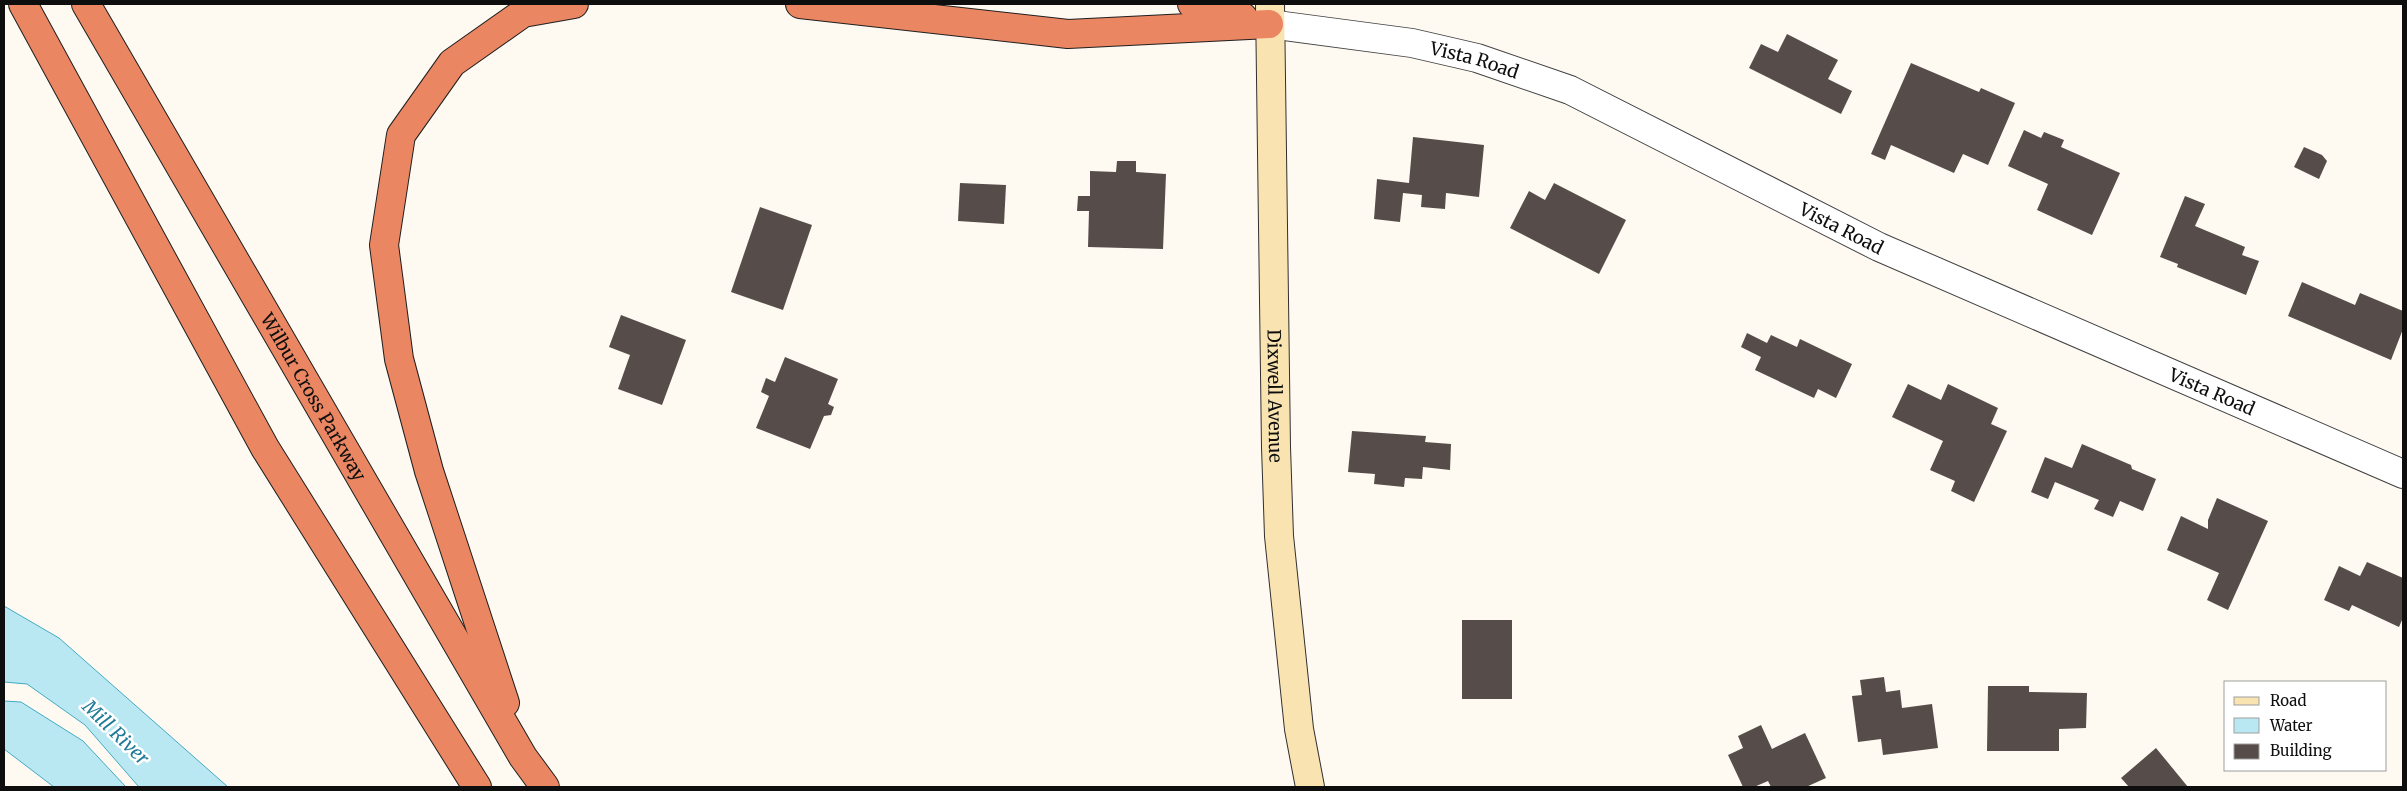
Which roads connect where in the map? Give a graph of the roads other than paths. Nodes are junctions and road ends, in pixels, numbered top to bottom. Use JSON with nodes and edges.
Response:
{"nodes":[{"id":1,"x":23,"y":4,"type":"edge"},
{"id":2,"x":86,"y":4,"type":"edge"},
{"id":3,"x":574,"y":4,"type":"edge"},
{"id":4,"x":800,"y":4,"type":"edge"},
{"id":5,"x":1192,"y":4,"type":"edge"},
{"id":6,"x":1269,"y":14,"type":"edge"},
{"id":7,"x":2403,"y":474,"type":"edge"},
{"id":8,"x":523,"y":757,"type":"junction"},
{"id":9,"x":477,"y":787,"type":"edge"},
{"id":10,"x":546,"y":787,"type":"edge"},
{"id":11,"x":1310,"y":787,"type":"edge"}],
"edges":[{"from":1,"to":9,"type":"highway"},
{"from":2,"to":8,"type":"highway","name":"Wilbur Cross Parkway"},
{"from":3,"to":8,"type":"highway"},
{"from":4,"to":6,"type":"highway"},
{"from":5,"to":6,"type":"highway"},
{"from":6,"to":7,"type":"street","name":"Vista Road"},
{"from":6,"to":11,"type":"main road","name":"Dixwell Avenue"},
{"from":8,"to":10,"type":"highway","name":"Wilbur Cross Parkway"}]}
